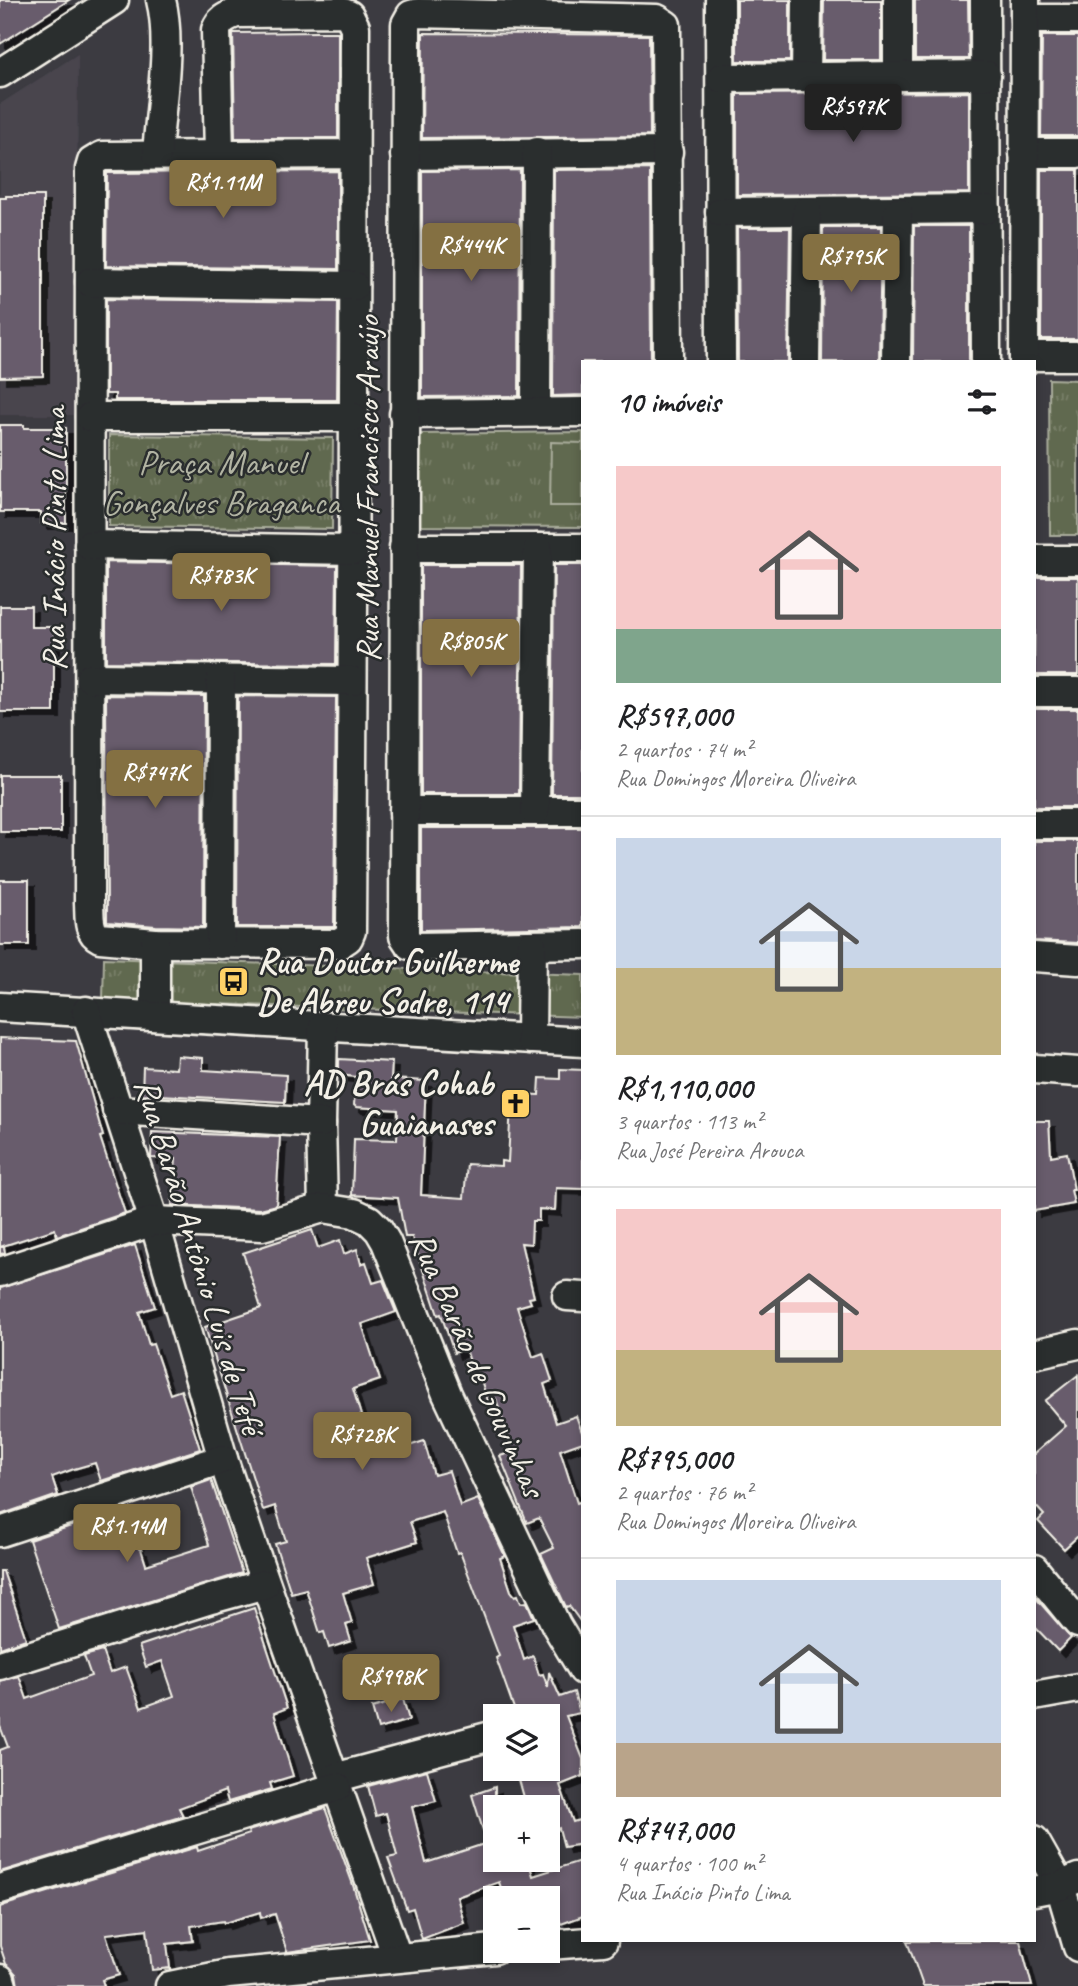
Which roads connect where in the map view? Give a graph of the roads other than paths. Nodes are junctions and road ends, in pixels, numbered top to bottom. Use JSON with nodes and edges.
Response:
{"nodes":[{"id":1,"x":114,"y":0,"type":"edge"},
{"id":2,"x":160,"y":0,"type":"edge"},
{"id":3,"x":720,"y":0,"type":"edge"},
{"id":4,"x":807,"y":0,"type":"edge"},
{"id":5,"x":898,"y":0,"type":"edge"},
{"id":6,"x":985,"y":0,"type":"edge"},
{"id":7,"x":542,"y":8,"type":"edge"},
{"id":8,"x":1025,"y":10,"type":"edge"},
{"id":9,"x":1078,"y":19,"type":"edge"},
{"id":10,"x":0,"y":73,"type":"edge"},
{"id":11,"x":898,"y":75,"type":"junction"},
{"id":12,"x":986,"y":75,"type":"junction"},
{"id":13,"x":806,"y":77,"type":"junction"},
{"id":14,"x":721,"y":78,"type":"junction"},
{"id":15,"x":537,"y":152,"type":"junction"},
{"id":16,"x":668,"y":152,"type":"junction"},
{"id":17,"x":219,"y":153,"type":"junction"},
{"id":18,"x":1024,"y":153,"type":"junction"},
{"id":19,"x":1078,"y":153,"type":"edge"},
{"id":20,"x":157,"y":154,"type":"junction"},
{"id":21,"x":355,"y":154,"type":"junction"},
{"id":22,"x":405,"y":155,"type":"junction"},
{"id":23,"x":986,"y":209,"type":"junction"},
{"id":24,"x":720,"y":212,"type":"junction"},
{"id":25,"x":807,"y":212,"type":"junction"},
{"id":26,"x":898,"y":212,"type":"junction"},
{"id":27,"x":90,"y":282,"type":"junction"},
{"id":28,"x":354,"y":286,"type":"junction"},
{"id":29,"x":1078,"y":356,"type":"edge"},
{"id":30,"x":1024,"y":359,"type":"edge"},
{"id":31,"x":668,"y":360,"type":"edge"},
{"id":32,"x":721,"y":360,"type":"edge"},
{"id":33,"x":805,"y":360,"type":"edge"},
{"id":34,"x":896,"y":360,"type":"edge"},
{"id":35,"x":986,"y":360,"type":"edge"},
{"id":36,"x":536,"y":412,"type":"junction"},
{"id":37,"x":581,"y":412,"type":"edge"},
{"id":38,"x":404,"y":414,"type":"junction"},
{"id":39,"x":90,"y":417,"type":"junction"},
{"id":40,"x":353,"y":417,"type":"junction"},
{"id":41,"x":89,"y":545,"type":"junction"},
{"id":42,"x":404,"y":548,"type":"junction"},
{"id":43,"x":538,"y":548,"type":"junction"},
{"id":44,"x":581,"y":548,"type":"edge"},
{"id":45,"x":353,"y":550,"type":"junction"},
{"id":46,"x":1036,"y":560,"type":"edge"},
{"id":47,"x":1078,"y":560,"type":"edge"},
{"id":48,"x":90,"y":678,"type":"junction"},
{"id":49,"x":221,"y":679,"type":"junction"},
{"id":50,"x":352,"y":681,"type":"junction"},
{"id":51,"x":1036,"y":692,"type":"edge"},
{"id":52,"x":1078,"y":692,"type":"edge"},
{"id":53,"x":404,"y":811,"type":"junction"},
{"id":54,"x":535,"y":811,"type":"junction"},
{"id":55,"x":581,"y":811,"type":"edge"},
{"id":56,"x":1036,"y":824,"type":"edge"},
{"id":57,"x":1078,"y":824,"type":"edge"},
{"id":58,"x":155,"y":943,"type":"junction"},
{"id":59,"x":220,"y":944,"type":"junction"},
{"id":60,"x":532,"y":944,"type":"junction"},
{"id":61,"x":581,"y":944,"type":"edge"},
{"id":62,"x":1036,"y":958,"type":"edge"},
{"id":63,"x":1078,"y":960,"type":"edge"},
{"id":64,"x":0,"y":1007,"type":"edge"},
{"id":65,"x":86,"y":1011,"type":"junction"},
{"id":66,"x":155,"y":1016,"type":"junction"},
{"id":67,"x":323,"y":1027,"type":"junction"},
{"id":68,"x":531,"y":1039,"type":"junction"},
{"id":69,"x":581,"y":1042,"type":"edge"},
{"id":70,"x":1036,"y":1069,"type":"edge"},
{"id":71,"x":1078,"y":1072,"type":"edge"},
{"id":72,"x":117,"y":1110,"type":"junction"},
{"id":73,"x":321,"y":1123,"type":"junction"},
{"id":74,"x":323,"y":1208,"type":"junction"},
{"id":75,"x":154,"y":1221,"type":"junction"},
{"id":76,"x":0,"y":1272,"type":"edge"},
{"id":77,"x":1078,"y":1344,"type":"edge"},
{"id":78,"x":1036,"y":1354,"type":"edge"},
{"id":79,"x":223,"y":1459,"type":"junction"},
{"id":80,"x":0,"y":1532,"type":"edge"},
{"id":81,"x":1036,"y":1571,"type":"edge"},
{"id":82,"x":265,"y":1584,"type":"junction"},
{"id":83,"x":1078,"y":1623,"type":"edge"},
{"id":84,"x":0,"y":1665,"type":"edge"},
{"id":85,"x":581,"y":1667,"type":"edge"},
{"id":86,"x":1078,"y":1688,"type":"edge"},
{"id":87,"x":1036,"y":1696,"type":"edge"},
{"id":88,"x":483,"y":1739,"type":"edge"},
{"id":89,"x":335,"y":1783,"type":"junction"},
{"id":90,"x":1036,"y":1844,"type":"edge"},
{"id":91,"x":1058,"y":1885,"type":"edge"},
{"id":92,"x":0,"y":1889,"type":"edge"},
{"id":93,"x":589,"y":1942,"type":"edge"},
{"id":94,"x":560,"y":1944,"type":"edge"},
{"id":95,"x":1078,"y":1947,"type":"edge"},
{"id":96,"x":483,"y":1950,"type":"edge"},
{"id":97,"x":397,"y":1957,"type":"junction"},
{"id":98,"x":0,"y":1979,"type":"edge"},
{"id":99,"x":2,"y":1986,"type":"edge"},
{"id":100,"x":170,"y":1986,"type":"edge"}],
"edges":[{"from":1,"to":10,"type":"street"},
{"from":2,"to":20,"type":"street"},
{"from":3,"to":14,"type":"street"},
{"from":4,"to":13,"type":"street"},
{"from":5,"to":11,"type":"street"},
{"from":6,"to":12,"type":"street"},
{"from":7,"to":16,"type":"street"},
{"from":7,"to":22,"type":"street","name":"Rua Manuel Francisco Araújo"},
{"from":8,"to":9,"type":"street"},
{"from":8,"to":18,"type":"street"},
{"from":11,"to":12,"type":"street"},
{"from":11,"to":13,"type":"street"},
{"from":12,"to":23,"type":"street"},
{"from":13,"to":14,"type":"street"},
{"from":14,"to":24,"type":"street"},
{"from":15,"to":16,"type":"street"},
{"from":15,"to":22,"type":"street"},
{"from":15,"to":36,"type":"street"},
{"from":16,"to":31,"type":"street"},
{"from":17,"to":20,"type":"street"},
{"from":17,"to":21,"type":"street"},
{"from":17,"to":21,"type":"street"},
{"from":18,"to":19,"type":"street"},
{"from":18,"to":30,"type":"street"},
{"from":20,"to":27,"type":"street","name":"Rua Inácio Pinto Lima"},
{"from":21,"to":28,"type":"street"},
{"from":22,"to":38,"type":"street","name":"Rua Manuel Francisco Araújo"},
{"from":23,"to":26,"type":"street"},
{"from":23,"to":35,"type":"street"},
{"from":24,"to":25,"type":"street"},
{"from":24,"to":32,"type":"street"},
{"from":25,"to":26,"type":"street"},
{"from":25,"to":33,"type":"street"},
{"from":26,"to":34,"type":"street"},
{"from":27,"to":28,"type":"street"},
{"from":27,"to":39,"type":"street","name":"Rua Inácio Pinto Lima"},
{"from":28,"to":40,"type":"street"},
{"from":29,"to":30,"type":"street"},
{"from":36,"to":37,"type":"street"},
{"from":36,"to":38,"type":"street"},
{"from":38,"to":42,"type":"street","name":"Rua Manuel Francisco Araújo"},
{"from":39,"to":40,"type":"street"},
{"from":39,"to":41,"type":"street","name":"Rua Inácio Pinto Lima"},
{"from":40,"to":45,"type":"street"},
{"from":41,"to":45,"type":"street"},
{"from":41,"to":48,"type":"street","name":"Rua Inácio Pinto Lima"},
{"from":42,"to":43,"type":"street"},
{"from":42,"to":53,"type":"street","name":"Rua Manuel Francisco Araújo"},
{"from":43,"to":44,"type":"street"},
{"from":43,"to":54,"type":"street"},
{"from":45,"to":50,"type":"street"},
{"from":46,"to":47,"type":"street"},
{"from":48,"to":49,"type":"street"},
{"from":48,"to":58,"type":"street","name":"Rua Inácio Pinto Lima"},
{"from":49,"to":50,"type":"street"},
{"from":49,"to":59,"type":"street"},
{"from":50,"to":59,"type":"street"},
{"from":51,"to":52,"type":"street"},
{"from":53,"to":54,"type":"street"},
{"from":53,"to":60,"type":"street","name":"Rua Manuel Francisco Araújo"},
{"from":54,"to":55,"type":"street"},
{"from":56,"to":57,"type":"street"},
{"from":58,"to":59,"type":"street"},
{"from":58,"to":66,"type":"street"},
{"from":60,"to":61,"type":"street"},
{"from":60,"to":68,"type":"street"},
{"from":62,"to":63,"type":"street"},
{"from":64,"to":65,"type":"street"},
{"from":65,"to":66,"type":"street"},
{"from":65,"to":72,"type":"street","name":"Rua Barão Antônio Luis de Tefé"},
{"from":66,"to":67,"type":"street"},
{"from":67,"to":68,"type":"street"},
{"from":67,"to":73,"type":"street"},
{"from":68,"to":69,"type":"street"},
{"from":70,"to":71,"type":"street"},
{"from":72,"to":73,"type":"street"},
{"from":72,"to":75,"type":"street","name":"Rua Barão Antônio Luis de Tefé"},
{"from":73,"to":74,"type":"street"},
{"from":74,"to":75,"type":"street"},
{"from":74,"to":85,"type":"street","name":"Rua Barão de Gouvinhas"},
{"from":75,"to":76,"type":"street"},
{"from":75,"to":79,"type":"street","name":"Rua Barão Antônio Luis de Tefé"},
{"from":77,"to":78,"type":"street"},
{"from":79,"to":80,"type":"street"},
{"from":79,"to":82,"type":"street","name":"Rua Barão Antônio Luis de Tefé"},
{"from":81,"to":83,"type":"street"},
{"from":82,"to":84,"type":"street"},
{"from":82,"to":89,"type":"street","name":"Rua Barão Antônio Luis de Tefé"},
{"from":86,"to":87,"type":"street"},
{"from":88,"to":89,"type":"street"},
{"from":89,"to":92,"type":"street"},
{"from":89,"to":97,"type":"street","name":"Rua Barão Antônio Luis de Tefé"},
{"from":90,"to":91,"type":"street"},
{"from":91,"to":95,"type":"street"},
{"from":93,"to":94,"type":"street"},
{"from":96,"to":97,"type":"street"},
{"from":97,"to":100,"type":"street"},
{"from":98,"to":99,"type":"street"}]}
